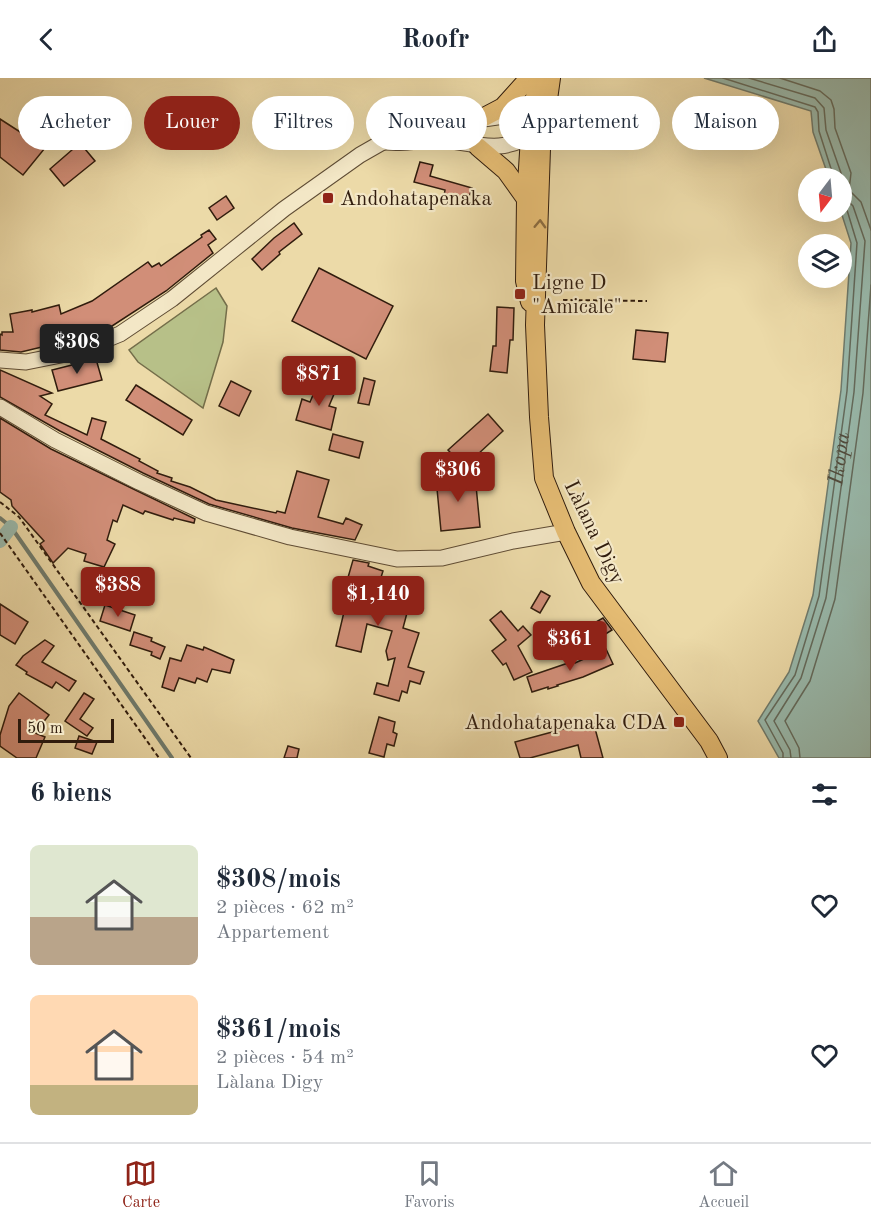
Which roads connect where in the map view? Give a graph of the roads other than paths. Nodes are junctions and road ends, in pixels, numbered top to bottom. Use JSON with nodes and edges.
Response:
{"nodes":[{"id":1,"x":529,"y":78,"type":"edge"},
{"id":2,"x":538,"y":78,"type":"edge"},
{"id":3,"x":551,"y":78,"type":"edge"},
{"id":4,"x":537,"y":96,"type":"edge"},
{"id":5,"x":548,"y":96,"type":"edge"},
{"id":6,"x":487,"y":115,"type":"edge"},
{"id":7,"x":369,"y":150,"type":"edge"},
{"id":8,"x":482,"y":150,"type":"edge"},
{"id":9,"x":535,"y":150,"type":"edge"},
{"id":10,"x":536,"y":150,"type":"edge"},
{"id":11,"x":526,"y":199,"type":"junction"},
{"id":12,"x":535,"y":325,"type":"junction"},
{"id":13,"x":0,"y":360,"type":"edge"},
{"id":14,"x":0,"y":407,"type":"edge"},
{"id":15,"x":566,"y":532,"type":"junction"},
{"id":16,"x":718,"y":758,"type":"edge"}],
"edges":[{"from":1,"to":6,"type":"main road"},
{"from":2,"to":4,"type":"main road","name":"Làlana Digy"},
{"from":3,"to":5,"type":"main road","name":"Làlana Digy"},
{"from":7,"to":13,"type":"street"},
{"from":8,"to":11,"type":"main road"},
{"from":9,"to":11,"type":"main road","name":"Làlana Digy"},
{"from":12,"to":10,"type":"main road","name":"Làlana Digy","one_way":true},
{"from":11,"to":12,"type":"main road","name":"Làlana Digy"},
{"from":12,"to":15,"type":"main road","name":"Làlana Digy"},
{"from":14,"to":15,"type":"street"},
{"from":15,"to":16,"type":"main road","name":"Làlana Digy"}]}
